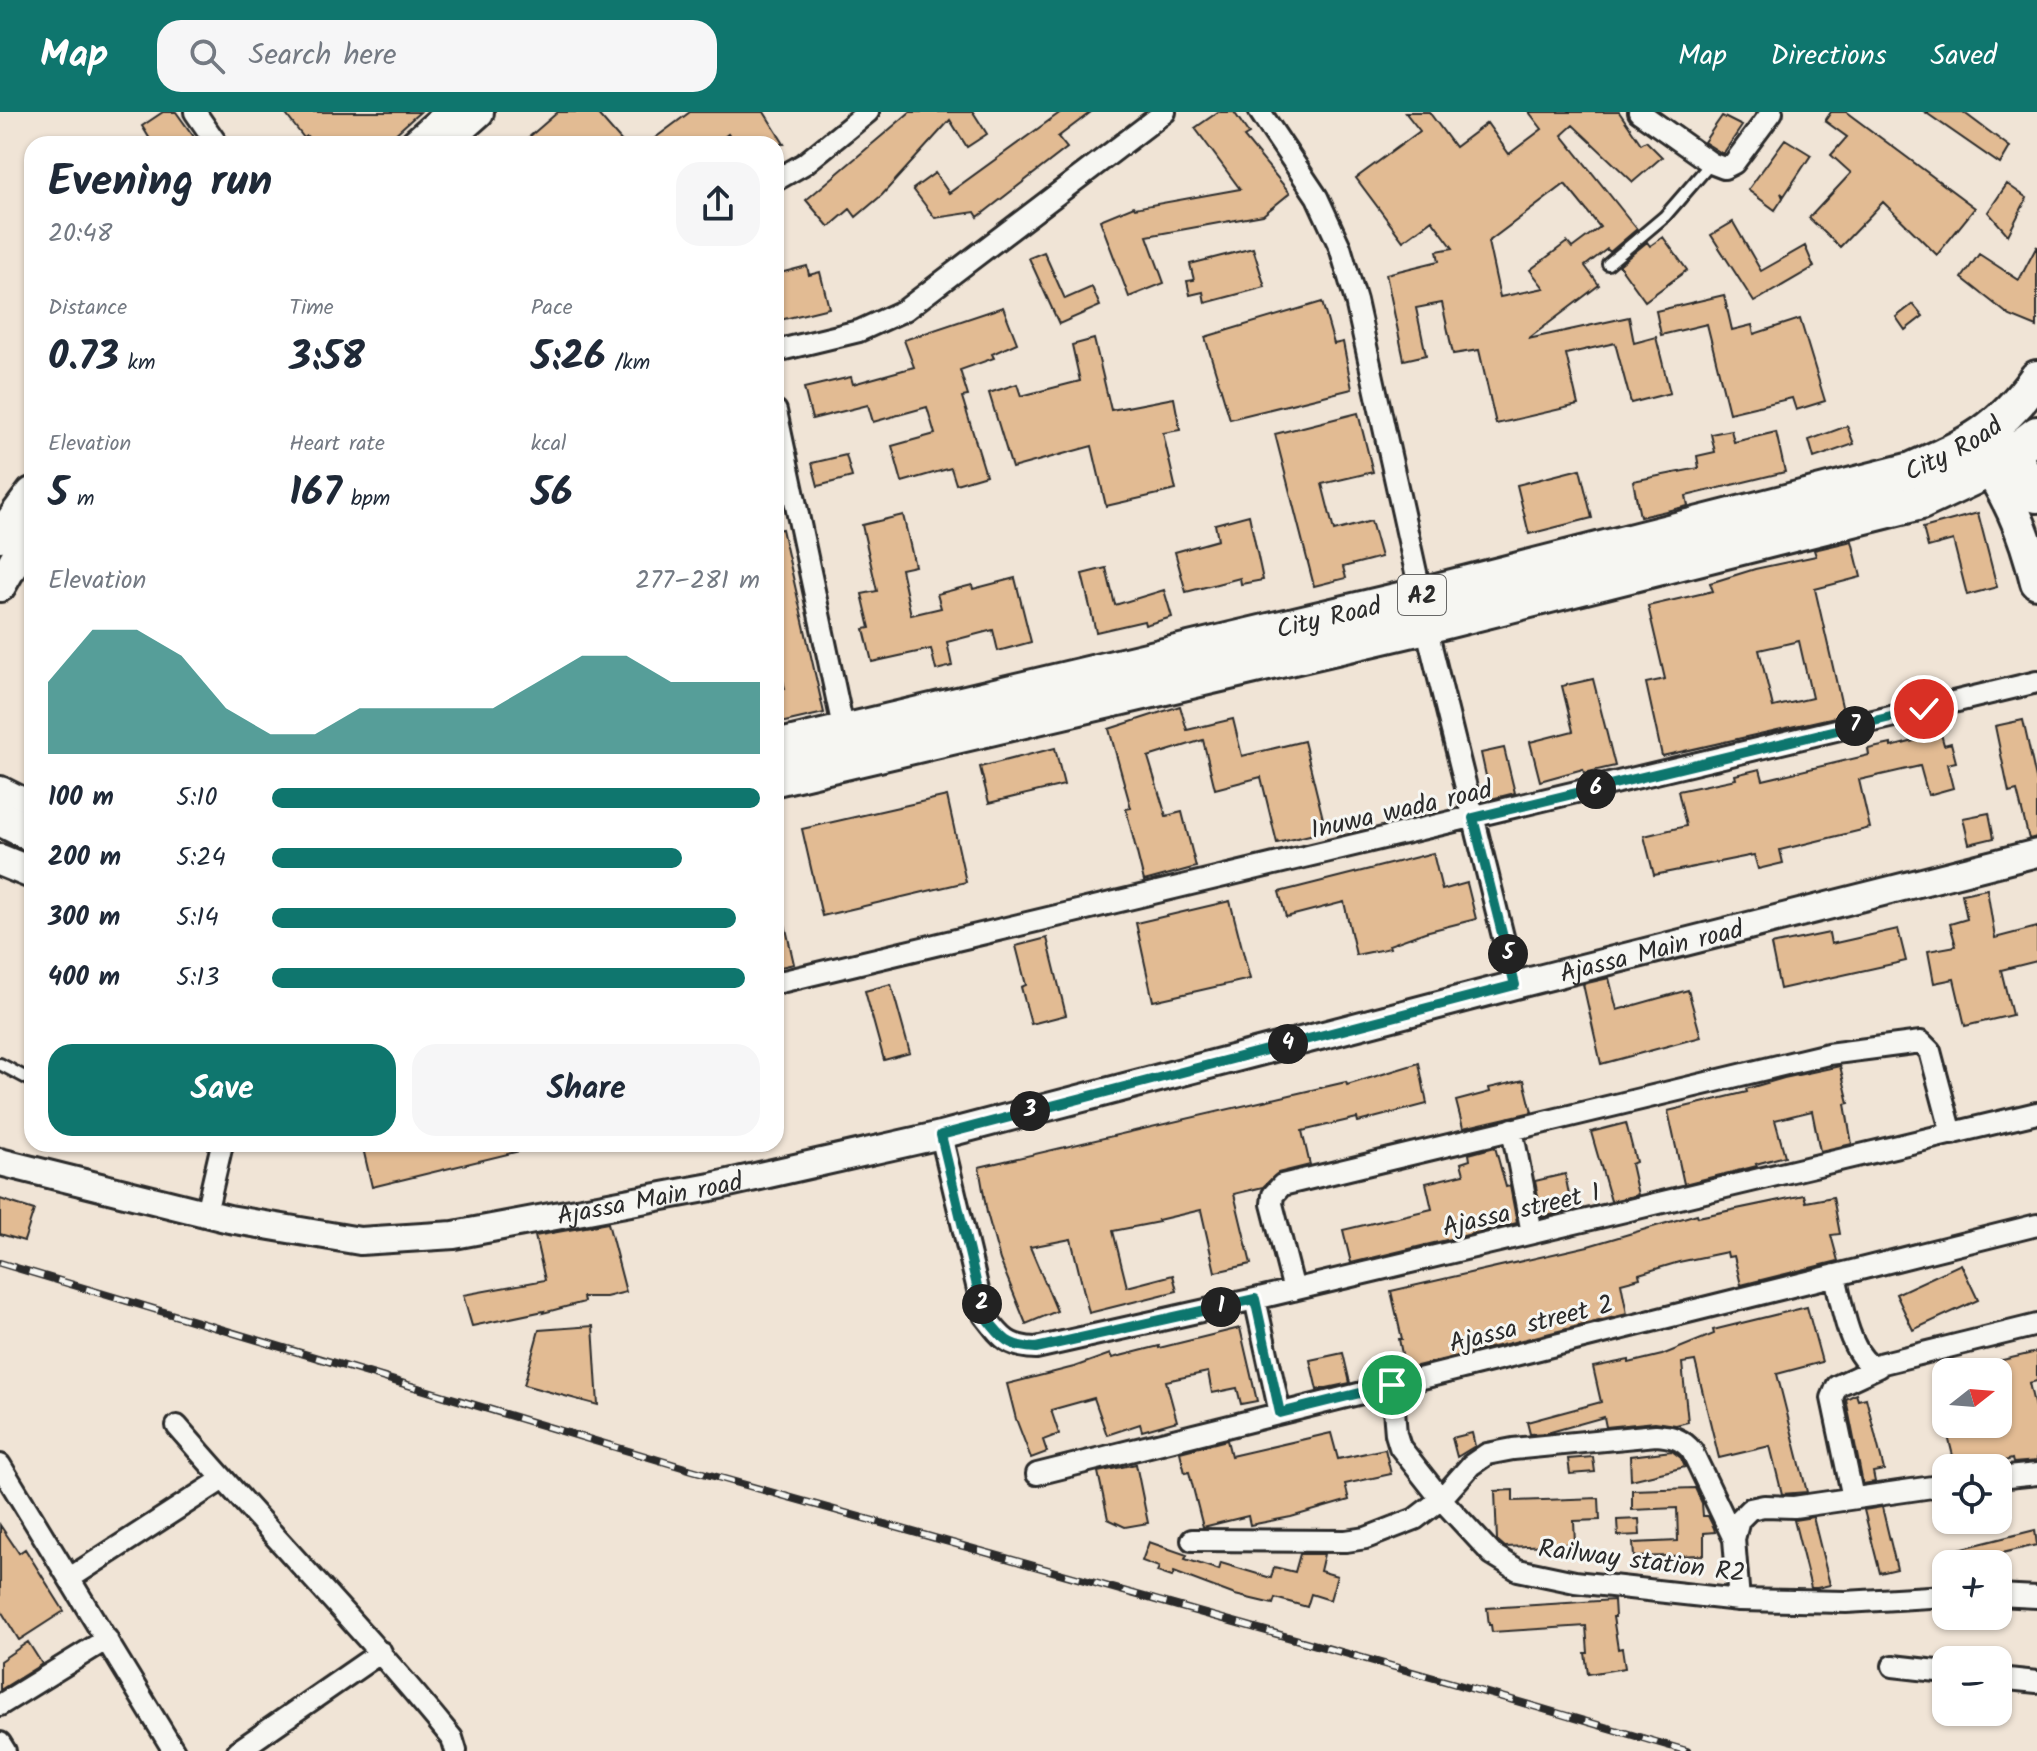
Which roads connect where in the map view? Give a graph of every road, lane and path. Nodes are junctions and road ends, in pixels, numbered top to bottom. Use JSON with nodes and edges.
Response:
{"nodes":[{"id":1,"x":195,"y":112,"type":"edge"},
{"id":2,"x":452,"y":112,"type":"edge"},
{"id":3,"x":478,"y":112,"type":"edge"},
{"id":4,"x":868,"y":112,"type":"edge"},
{"id":5,"x":1165,"y":112,"type":"edge"},
{"id":6,"x":1260,"y":112,"type":"edge"},
{"id":7,"x":1639,"y":112,"type":"edge"},
{"id":8,"x":1772,"y":112,"type":"edge"},
{"id":9,"x":212,"y":136,"type":"edge"},
{"id":10,"x":425,"y":136,"type":"edge"},
{"id":11,"x":451,"y":136,"type":"edge"},
{"id":12,"x":1711,"y":163,"type":"junction"},
{"id":13,"x":784,"y":175,"type":"edge"},
{"id":14,"x":1608,"y":264,"type":"dead end"},
{"id":15,"x":784,"y":349,"type":"edge"},
{"id":16,"x":2037,"y":378,"type":"edge"},
{"id":17,"x":2000,"y":446,"type":"edge"},
{"id":18,"x":784,"y":449,"type":"edge"},
{"id":19,"x":2037,"y":496,"type":"edge"},
{"id":20,"x":24,"y":504,"type":"edge"},
{"id":21,"x":0,"y":536,"type":"edge"},
{"id":22,"x":24,"y":544,"type":"edge"},
{"id":23,"x":2037,"y":582,"type":"edge"},
{"id":24,"x":0,"y":586,"type":"edge"},
{"id":25,"x":1424,"y":611,"type":"junction"},
{"id":26,"x":2037,"y":682,"type":"edge"},
{"id":27,"x":844,"y":732,"type":"junction"},
{"id":28,"x":784,"y":746,"type":"edge"},
{"id":29,"x":784,"y":776,"type":"edge"},
{"id":30,"x":0,"y":792,"type":"edge"},
{"id":31,"x":24,"y":804,"type":"edge"},
{"id":32,"x":0,"y":818,"type":"edge"},
{"id":33,"x":1473,"y":818,"type":"junction"},
{"id":34,"x":24,"y":830,"type":"edge"},
{"id":35,"x":0,"y":835,"type":"edge"},
{"id":36,"x":24,"y":846,"type":"edge"},
{"id":37,"x":2037,"y":853,"type":"edge"},
{"id":38,"x":0,"y":860,"type":"edge"},
{"id":39,"x":24,"y":870,"type":"edge"},
{"id":40,"x":784,"y":981,"type":"edge"},
{"id":41,"x":1515,"y":985,"type":"junction"},
{"id":42,"x":0,"y":1064,"type":"edge"},
{"id":43,"x":24,"y":1077,"type":"edge"},
{"id":44,"x":2037,"y":1113,"type":"edge"},
{"id":45,"x":1512,"y":1129,"type":"junction"},
{"id":46,"x":1952,"y":1134,"type":"junction"},
{"id":47,"x":941,"y":1135,"type":"junction"},
{"id":48,"x":220,"y":1152,"type":"edge"},
{"id":49,"x":0,"y":1162,"type":"edge"},
{"id":50,"x":206,"y":1213,"type":"junction"},
{"id":51,"x":2037,"y":1225,"type":"edge"},
{"id":52,"x":1532,"y":1233,"type":"junction"},
{"id":53,"x":1835,"y":1275,"type":"junction"},
{"id":54,"x":1294,"y":1290,"type":"junction"},
{"id":55,"x":1255,"y":1299,"type":"junction"},
{"id":56,"x":2037,"y":1325,"type":"edge"},
{"id":57,"x":1878,"y":1367,"type":"junction"},
{"id":58,"x":1392,"y":1385,"type":"junction"},
{"id":59,"x":1280,"y":1413,"type":"junction"},
{"id":60,"x":177,"y":1426,"type":"dead end"},
{"id":61,"x":0,"y":1465,"type":"edge"},
{"id":62,"x":1037,"y":1474,"type":"dead end"},
{"id":63,"x":2037,"y":1474,"type":"edge"},
{"id":64,"x":2012,"y":1477,"type":"edge"},
{"id":65,"x":223,"y":1479,"type":"junction"},
{"id":66,"x":1932,"y":1487,"type":"edge"},
{"id":67,"x":1853,"y":1498,"type":"junction"},
{"id":68,"x":1441,"y":1499,"type":"junction"},
{"id":69,"x":1734,"y":1539,"type":"junction"},
{"id":70,"x":1192,"y":1540,"type":"dead end"},
{"id":71,"x":70,"y":1578,"type":"junction"},
{"id":72,"x":2012,"y":1596,"type":"edge"},
{"id":73,"x":1932,"y":1597,"type":"edge"},
{"id":74,"x":2037,"y":1597,"type":"edge"},
{"id":75,"x":1739,"y":1600,"type":"junction"},
{"id":76,"x":107,"y":1639,"type":"junction"},
{"id":77,"x":381,"y":1652,"type":"junction"},
{"id":78,"x":1893,"y":1666,"type":"dead end"},
{"id":79,"x":1932,"y":1670,"type":"edge"},
{"id":80,"x":2012,"y":1679,"type":"edge"},
{"id":81,"x":2037,"y":1682,"type":"edge"},
{"id":82,"x":0,"y":1705,"type":"edge"},
{"id":83,"x":0,"y":1743,"type":"edge"},
{"id":84,"x":5,"y":1751,"type":"edge"},
{"id":85,"x":174,"y":1751,"type":"edge"},
{"id":86,"x":238,"y":1751,"type":"edge"},
{"id":87,"x":456,"y":1751,"type":"edge"}],
"edges":[{"from":1,"to":9,"type":"street"},
{"from":2,"to":10,"type":"main road"},
{"from":3,"to":11,"type":"main road"},
{"from":4,"to":13,"type":"street"},
{"from":5,"to":15,"type":"street"},
{"from":6,"to":25,"type":"street"},
{"from":7,"to":12,"type":"street"},
{"from":8,"to":12,"type":"street"},
{"from":12,"to":14,"type":"lane"},
{"from":16,"to":17,"type":"highway","name":"City Road","number":"A2"},
{"from":17,"to":19,"type":"main road"},
{"from":17,"to":23,"type":"main road"},
{"from":17,"to":25,"type":"highway","name":"City Road","number":"A2"},
{"from":18,"to":27,"type":"street"},
{"from":20,"to":21,"type":"main road"},
{"from":22,"to":24,"type":"main road"},
{"from":25,"to":27,"type":"highway","name":"City Road","number":"A2"},
{"from":25,"to":29,"type":"highway","name":"City Road","number":"A2"},
{"from":25,"to":33,"type":"street"},
{"from":26,"to":33,"type":"street","name":"Inuwa wada road"},
{"from":27,"to":28,"type":"highway","name":"City Road","number":"A2"},
{"from":30,"to":31,"type":"main road"},
{"from":32,"to":34,"type":"highway"},
{"from":33,"to":40,"type":"street","name":"Inuwa wada road"},
{"from":33,"to":41,"type":"street"},
{"from":35,"to":36,"type":"highway"},
{"from":37,"to":41,"type":"street","name":"Ajassa Main road"},
{"from":38,"to":39,"type":"main road"},
{"from":41,"to":47,"type":"street","name":"Ajassa Main road"},
{"from":42,"to":43,"type":"lane"},
{"from":44,"to":46,"type":"street","name":"Ajassa street 1"},
{"from":45,"to":46,"type":"street"},
{"from":45,"to":52,"type":"street"},
{"from":45,"to":54,"type":"street"},
{"from":46,"to":52,"type":"street","name":"Ajassa street 1"},
{"from":47,"to":50,"type":"street","name":"Ajassa Main road"},
{"from":47,"to":55,"type":"street","name":"Ajassa street 1"},
{"from":48,"to":50,"type":"street"},
{"from":49,"to":50,"type":"street","name":"Ajassa Main road"},
{"from":51,"to":53,"type":"street","name":"Ajassa street 2"},
{"from":52,"to":54,"type":"street","name":"Ajassa street 1"},
{"from":53,"to":57,"type":"street"},
{"from":53,"to":58,"type":"street","name":"Ajassa street 2"},
{"from":54,"to":55,"type":"street","name":"Ajassa street 1"},
{"from":55,"to":59,"type":"street"},
{"from":56,"to":57,"type":"street"},
{"from":57,"to":67,"type":"street"},
{"from":58,"to":59,"type":"street","name":"Ajassa street 2"},
{"from":58,"to":68,"type":"street","name":"Railway station R2"},
{"from":59,"to":62,"type":"street","name":"Ajassa street 2"},
{"from":60,"to":65,"type":"street"},
{"from":61,"to":71,"type":"street"},
{"from":63,"to":64,"type":"street"},
{"from":65,"to":71,"type":"street"},
{"from":65,"to":77,"type":"street"},
{"from":66,"to":67,"type":"street"},
{"from":67,"to":69,"type":"street"},
{"from":68,"to":69,"type":"street"},
{"from":68,"to":70,"type":"street"},
{"from":68,"to":75,"type":"street","name":"Railway station R2"},
{"from":69,"to":75,"type":"street"},
{"from":71,"to":76,"type":"street"},
{"from":72,"to":74,"type":"street"},
{"from":73,"to":75,"type":"street","name":"Railway station R2"},
{"from":76,"to":82,"type":"street"},
{"from":76,"to":85,"type":"street"},
{"from":77,"to":86,"type":"street"},
{"from":77,"to":87,"type":"street"},
{"from":78,"to":79,"type":"street"},
{"from":80,"to":81,"type":"street"},
{"from":83,"to":84,"type":"street"}]}
